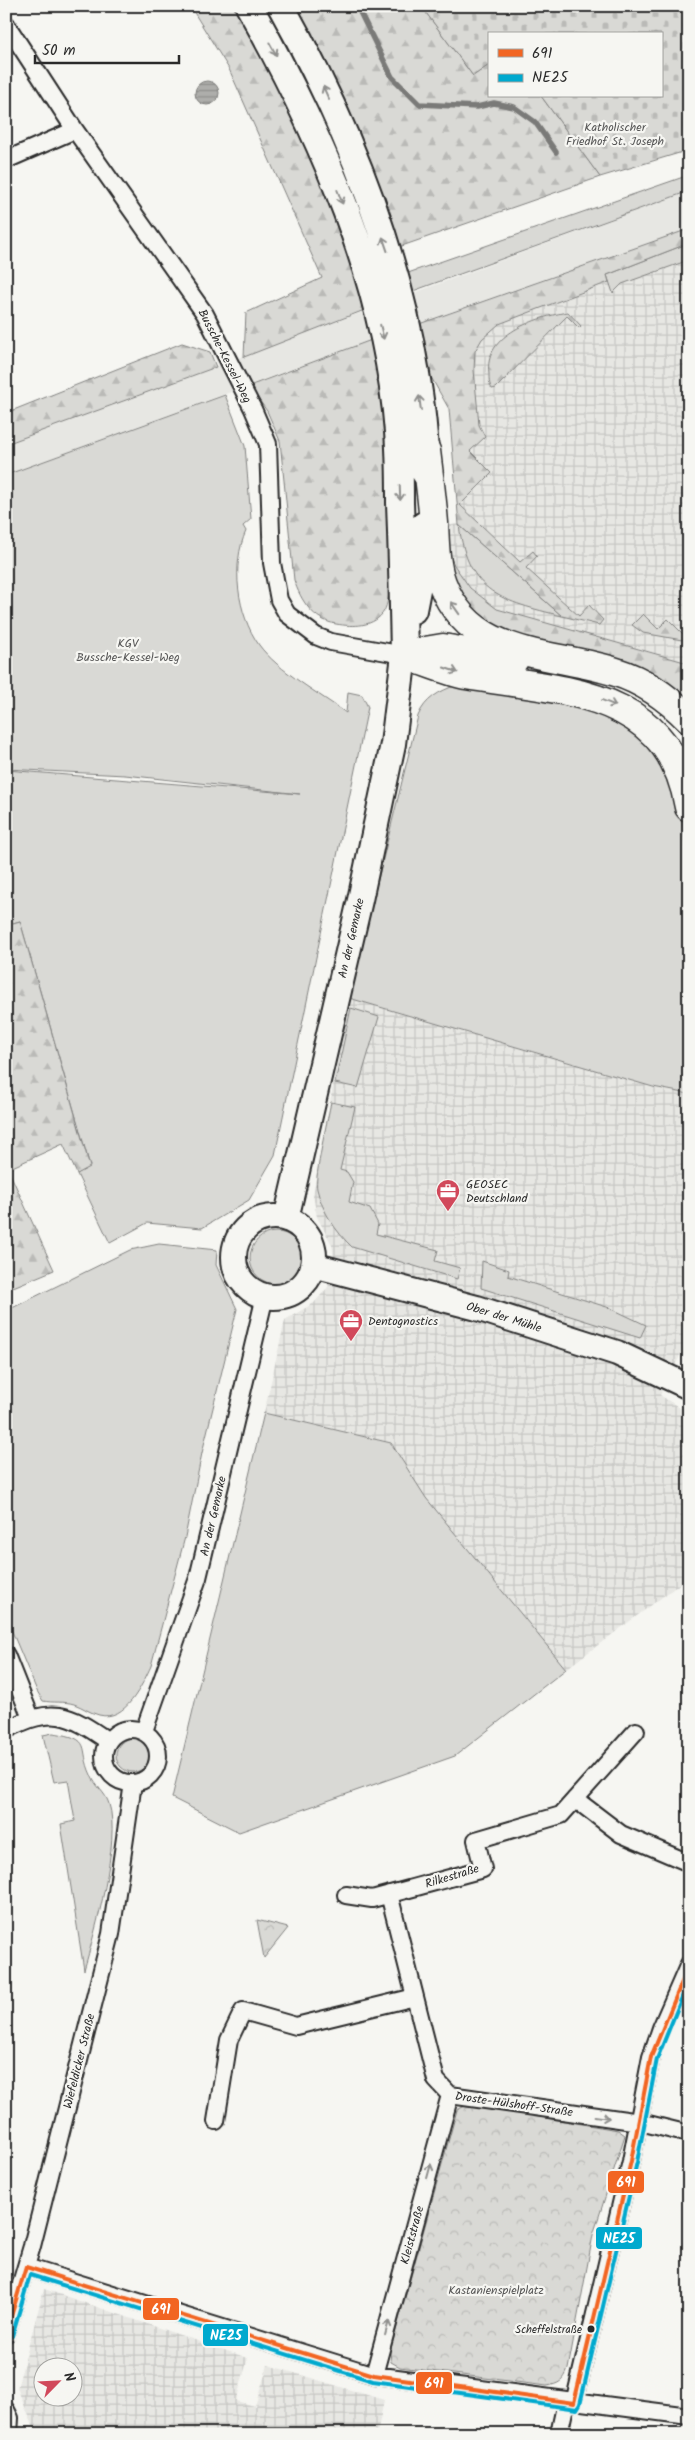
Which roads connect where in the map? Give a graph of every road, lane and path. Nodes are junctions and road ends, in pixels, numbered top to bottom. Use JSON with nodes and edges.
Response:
{"nodes":[{"id":1,"x":250,"y":6,"type":"edge"},
{"id":2,"x":281,"y":6,"type":"edge"},
{"id":3,"x":6,"y":24,"type":"edge"},
{"id":4,"x":75,"y":130,"type":"junction"},
{"id":5,"x":6,"y":160,"type":"edge"},
{"id":6,"x":426,"y":451,"type":"junction"},
{"id":7,"x":404,"y":655,"type":"junction"},
{"id":8,"x":559,"y":660,"type":"junction"},
{"id":9,"x":689,"y":719,"type":"edge"},
{"id":10,"x":689,"y":807,"type":"edge"},
{"id":11,"x":286,"y":1219,"type":"junction"},
{"id":12,"x":313,"y":1265,"type":"junction"},
{"id":13,"x":266,"y":1296,"type":"junction"},
{"id":14,"x":689,"y":1387,"type":"edge"},
{"id":15,"x":6,"y":1655,"type":"edge"},
{"id":16,"x":31,"y":1718,"type":"junction"},
{"id":17,"x":6,"y":1730,"type":"edge"},
{"id":18,"x":144,"y":1731,"type":"junction"},
{"id":19,"x":636,"y":1731,"type":"dead end"},
{"id":20,"x":108,"y":1740,"type":"junction"},
{"id":21,"x":133,"y":1783,"type":"junction"},
{"id":22,"x":576,"y":1799,"type":"junction"},
{"id":23,"x":689,"y":1862,"type":"edge"},
{"id":24,"x":389,"y":1894,"type":"junction"},
{"id":25,"x":346,"y":1895,"type":"dead end"},
{"id":26,"x":689,"y":1964,"type":"edge"},
{"id":27,"x":414,"y":1997,"type":"junction"},
{"id":28,"x":450,"y":2096,"type":"junction"},
{"id":29,"x":216,"y":2121,"type":"dead end"},
{"id":30,"x":640,"y":2122,"type":"junction"},
{"id":31,"x":689,"y":2134,"type":"edge"},
{"id":32,"x":26,"y":2267,"type":"junction"},
{"id":33,"x":6,"y":2334,"type":"edge"},
{"id":34,"x":374,"y":2375,"type":"junction"},
{"id":35,"x":570,"y":2402,"type":"junction"},
{"id":36,"x":6,"y":2410,"type":"edge"},
{"id":37,"x":689,"y":2416,"type":"edge"},
{"id":38,"x":9,"y":2434,"type":"edge"},
{"id":39,"x":559,"y":2434,"type":"edge"}],
"edges":[{"from":1,"to":7,"type":"main road","one_way":true},
{"from":6,"to":2,"type":"main road","one_way":true},
{"from":3,"to":4,"type":"street","name":"Bussche-Kessel-Weg"},
{"from":4,"to":5,"type":"street"},
{"from":4,"to":7,"type":"street","name":"Bussche-Kessel-Weg"},
{"from":6,"to":7,"type":"main road"},
{"from":8,"to":6,"type":"highway","one_way":true},
{"from":7,"to":8,"type":"highway"},
{"from":7,"to":10,"type":"highway","one_way":true},
{"from":7,"to":11,"type":"street","name":"An der Gemarke"},
{"from":8,"to":9,"type":"highway"},
{"from":11,"to":12,"type":"street"},
{"from":11,"to":13,"type":"street"},
{"from":12,"to":13,"type":"street"},
{"from":12,"to":14,"type":"street","name":"Ober der Mühle"},
{"from":13,"to":18,"type":"street","name":"An der Gemarke"},
{"from":15,"to":16,"type":"street"},
{"from":16,"to":17,"type":"street"},
{"from":16,"to":20,"type":"street"},
{"from":18,"to":20,"type":"street"},
{"from":18,"to":21,"type":"street"},
{"from":19,"to":22,"type":"street","name":"Rilkestraße"},
{"from":20,"to":21,"type":"street"},
{"from":21,"to":32,"type":"street","name":"Wiefeldicker Straße"},
{"from":22,"to":23,"type":"street"},
{"from":22,"to":24,"type":"street","name":"Rilkestraße"},
{"from":24,"to":25,"type":"street","name":"Rilkestraße"},
{"from":24,"to":27,"type":"street","name":"Droste-Hülshoff-Straße"},
{"from":26,"to":30,"type":"street"},
{"from":27,"to":28,"type":"street","name":"Droste-Hülshoff-Straße"},
{"from":27,"to":29,"type":"street"},
{"from":28,"to":30,"type":"street","name":"Droste-Hülshoff-Straße","one_way":true},
{"from":34,"to":28,"type":"street","name":"Kleiststraße","one_way":true},
{"from":30,"to":31,"type":"street","name":"Droste-Hülshoff-Straße"},
{"from":30,"to":35,"type":"street"},
{"from":32,"to":33,"type":"street","name":"Wiefeldicker Straße"},
{"from":32,"to":34,"type":"street"},
{"from":34,"to":35,"type":"street"},
{"from":35,"to":37,"type":"street"},
{"from":35,"to":39,"type":"street"},
{"from":36,"to":38,"type":"street"}]}
